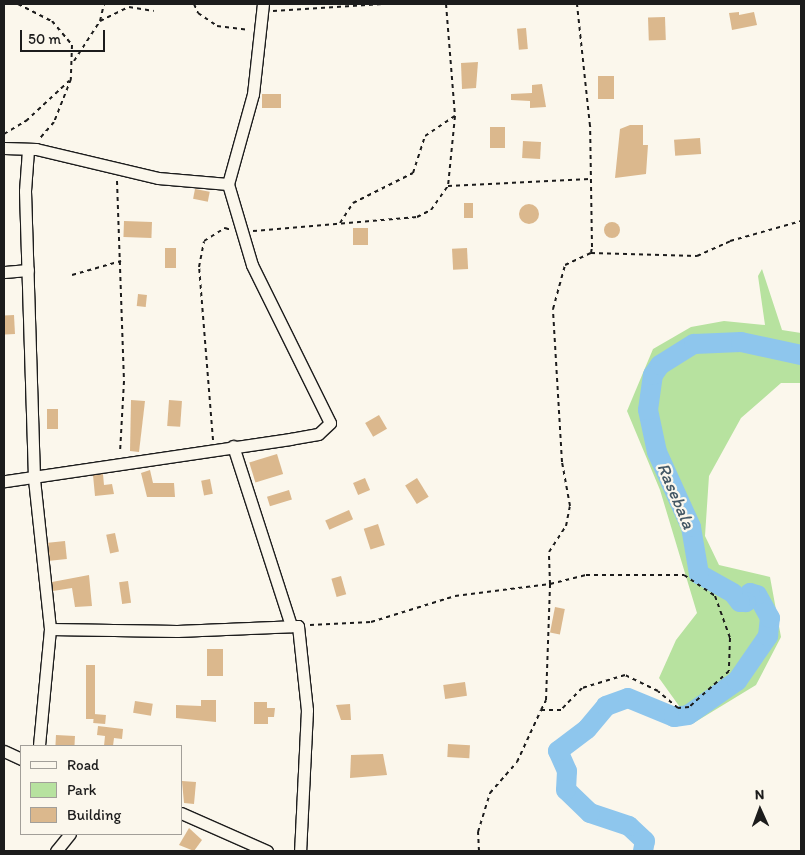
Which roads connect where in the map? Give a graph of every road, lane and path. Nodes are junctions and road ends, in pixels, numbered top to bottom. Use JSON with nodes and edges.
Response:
{"nodes":[{"id":1,"x":18,"y":4,"type":"edge"},
{"id":2,"x":104,"y":4,"type":"edge"},
{"id":3,"x":194,"y":4,"type":"edge"},
{"id":4,"x":383,"y":4,"type":"edge"},
{"id":5,"x":446,"y":4,"type":"edge"},
{"id":6,"x":577,"y":4,"type":"edge"},
{"id":7,"x":263,"y":8,"type":"edge"},
{"id":8,"x":154,"y":11,"type":"dead end"},
{"id":9,"x":100,"y":21,"type":"junction"},
{"id":10,"x":260,"y":27,"type":"junction"},
{"id":11,"x":74,"y":62,"type":"junction"},
{"id":12,"x":71,"y":79,"type":"junction"},
{"id":13,"x":455,"y":116,"type":"junction"},
{"id":14,"x":4,"y":134,"type":"edge"},
{"id":15,"x":4,"y":148,"type":"edge"},
{"id":16,"x":32,"y":150,"type":"junction"},
{"id":17,"x":116,"y":171,"type":"junction"},
{"id":18,"x":801,"y":177,"type":"edge"},
{"id":19,"x":591,"y":178,"type":"junction"},
{"id":20,"x":228,"y":184,"type":"junction"},
{"id":21,"x":448,"y":186,"type":"junction"},
{"id":22,"x":801,"y":189,"type":"edge"},
{"id":23,"x":801,"y":221,"type":"edge"},
{"id":24,"x":340,"y":223,"type":"junction"},
{"id":25,"x":241,"y":232,"type":"junction"},
{"id":26,"x":591,"y":253,"type":"junction"},
{"id":27,"x":121,"y":261,"type":"junction"},
{"id":28,"x":28,"y":270,"type":"junction"},
{"id":29,"x":4,"y":272,"type":"edge"},
{"id":30,"x":72,"y":276,"type":"dead end"},
{"id":31,"x":233,"y":446,"type":"junction"},
{"id":32,"x":214,"y":450,"type":"junction"},
{"id":33,"x":119,"y":466,"type":"junction"},
{"id":34,"x":34,"y":479,"type":"junction"},
{"id":35,"x":4,"y":481,"type":"edge"},
{"id":36,"x":550,"y":584,"type":"junction"},
{"id":37,"x":294,"y":626,"type":"junction"},
{"id":38,"x":50,"y":629,"type":"junction"},
{"id":39,"x":542,"y":710,"type":"junction"},
{"id":40,"x":39,"y":745,"type":"edge"},
{"id":41,"x":4,"y":751,"type":"edge"},
{"id":42,"x":20,"y":759,"type":"edge"},
{"id":43,"x":182,"y":812,"type":"edge"},
{"id":44,"x":69,"y":835,"type":"edge"},
{"id":45,"x":56,"y":851,"type":"edge"},
{"id":46,"x":267,"y":851,"type":"edge"},
{"id":47,"x":300,"y":851,"type":"edge"},
{"id":48,"x":479,"y":851,"type":"edge"}],
"edges":[{"from":1,"to":11,"type":"path"},
{"from":2,"to":9,"type":"path"},
{"from":3,"to":10,"type":"path"},
{"from":4,"to":7,"type":"path"},
{"from":5,"to":13,"type":"path"},
{"from":6,"to":19,"type":"path"},
{"from":7,"to":10,"type":"street"},
{"from":8,"to":9,"type":"path"},
{"from":9,"to":11,"type":"path"},
{"from":10,"to":20,"type":"street"},
{"from":11,"to":12,"type":"path"},
{"from":12,"to":14,"type":"path"},
{"from":12,"to":16,"type":"path"},
{"from":13,"to":21,"type":"path"},
{"from":13,"to":24,"type":"path"},
{"from":15,"to":16,"type":"street"},
{"from":16,"to":17,"type":"street"},
{"from":16,"to":28,"type":"street"},
{"from":17,"to":20,"type":"street"},
{"from":17,"to":27,"type":"path"},
{"from":18,"to":22,"type":"path"},
{"from":19,"to":21,"type":"path"},
{"from":19,"to":26,"type":"path"},
{"from":20,"to":25,"type":"street"},
{"from":21,"to":24,"type":"path"},
{"from":23,"to":26,"type":"path"},
{"from":24,"to":25,"type":"path"},
{"from":25,"to":31,"type":"street"},
{"from":25,"to":32,"type":"path"},
{"from":26,"to":36,"type":"path"},
{"from":27,"to":30,"type":"path"},
{"from":27,"to":33,"type":"path"},
{"from":28,"to":29,"type":"street"},
{"from":28,"to":34,"type":"street"},
{"from":31,"to":32,"type":"street"},
{"from":31,"to":37,"type":"street"},
{"from":32,"to":33,"type":"street"},
{"from":33,"to":34,"type":"street"},
{"from":34,"to":35,"type":"street"},
{"from":34,"to":38,"type":"street"},
{"from":36,"to":37,"type":"path"},
{"from":36,"to":39,"type":"path"},
{"from":36,"to":39,"type":"path"},
{"from":37,"to":38,"type":"street"},
{"from":37,"to":47,"type":"street"},
{"from":38,"to":40,"type":"street"},
{"from":39,"to":48,"type":"path"},
{"from":41,"to":42,"type":"street"},
{"from":43,"to":46,"type":"street"},
{"from":44,"to":45,"type":"street"}]}
